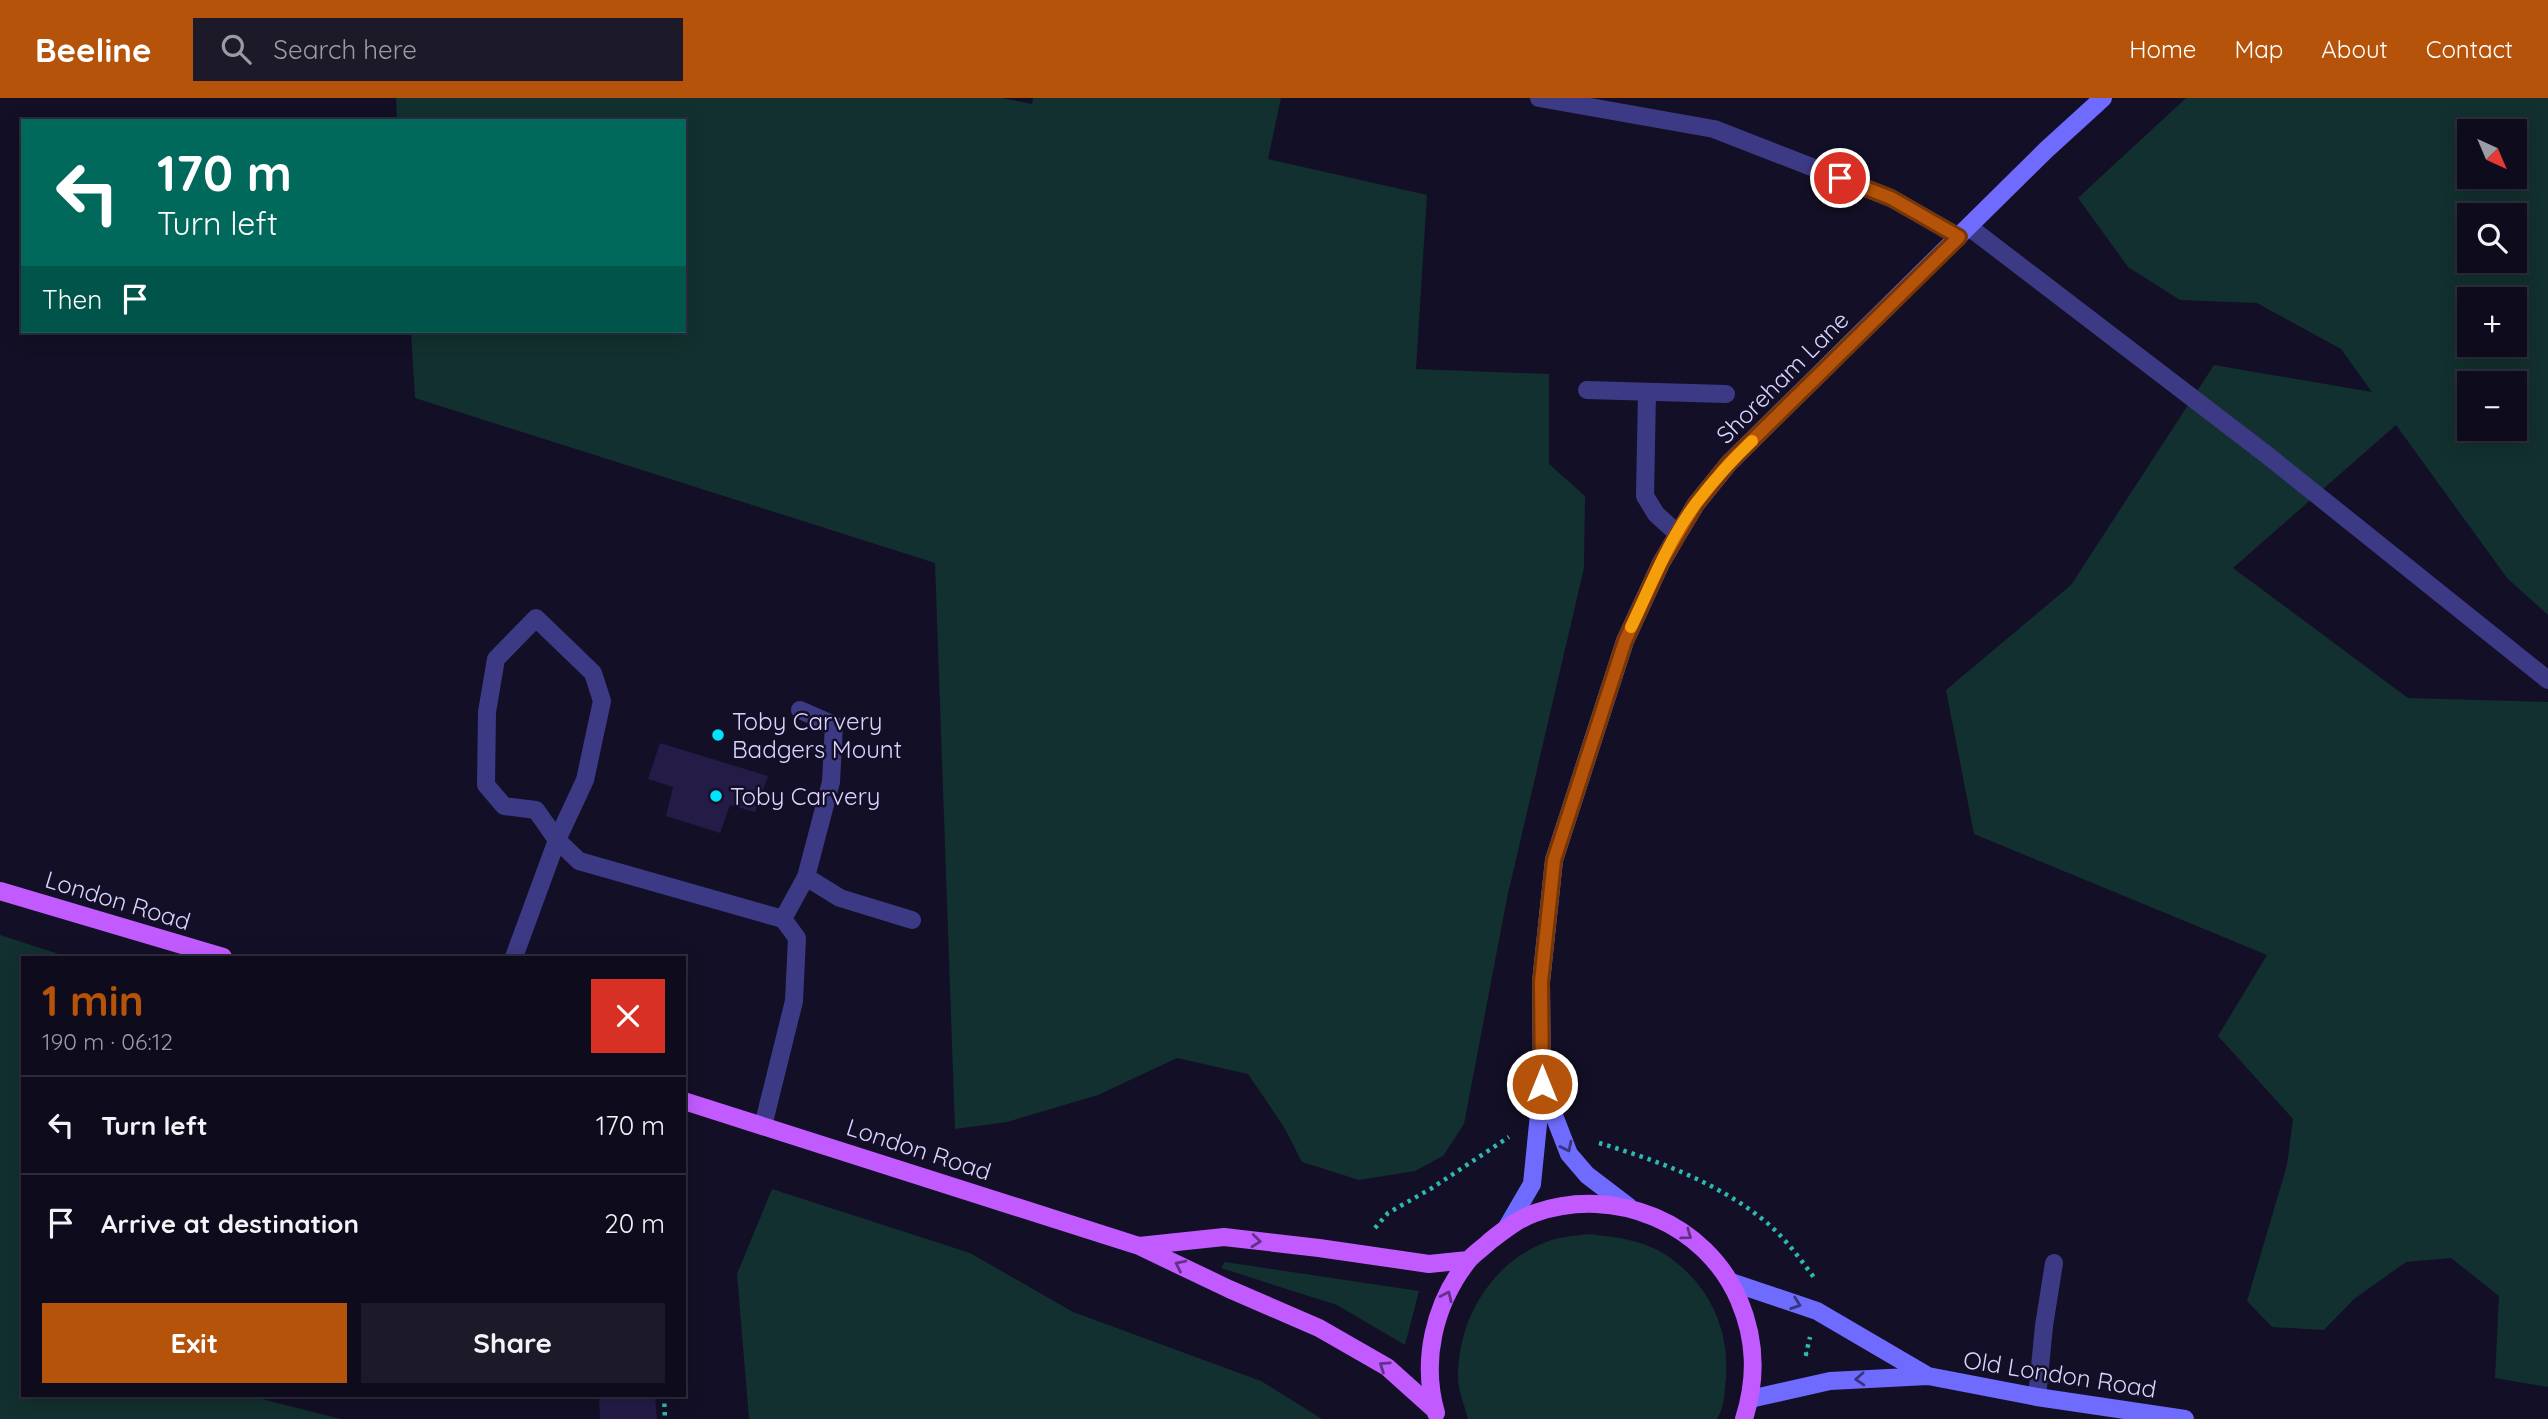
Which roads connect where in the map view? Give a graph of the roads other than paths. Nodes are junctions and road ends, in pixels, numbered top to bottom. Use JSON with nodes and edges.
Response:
{"nodes":[{"id":1,"x":1539,"y":98,"type":"edge"},
{"id":2,"x":2103,"y":98,"type":"edge"},
{"id":3,"x":1964,"y":232,"type":"junction"},
{"id":4,"x":1587,"y":390,"type":"dead end"},
{"id":5,"x":1647,"y":392,"type":"junction"},
{"id":6,"x":1726,"y":394,"type":"dead end"},
{"id":7,"x":1678,"y":534,"type":"junction"},
{"id":8,"x":2548,"y":680,"type":"edge"},
{"id":9,"x":800,"y":710,"type":"dead end"},
{"id":10,"x":557,"y":840,"type":"junction"},
{"id":11,"x":806,"y":877,"type":"junction"},
{"id":12,"x":0,"y":891,"type":"edge"},
{"id":13,"x":783,"y":919,"type":"junction"},
{"id":14,"x":912,"y":920,"type":"dead end"},
{"id":15,"x":220,"y":956,"type":"edge"},
{"id":16,"x":514,"y":956,"type":"edge"},
{"id":17,"x":1542,"y":1084,"type":"junction"},
{"id":18,"x":686,"y":1102,"type":"edge"},
{"id":19,"x":763,"y":1126,"type":"junction"},
{"id":20,"x":1629,"y":1207,"type":"junction"},
{"id":21,"x":1507,"y":1227,"type":"junction"},
{"id":22,"x":1139,"y":1245,"type":"junction"},
{"id":23,"x":1468,"y":1260,"type":"junction"},
{"id":24,"x":2054,"y":1263,"type":"dead end"},
{"id":25,"x":1731,"y":1282,"type":"junction"},
{"id":26,"x":1928,"y":1376,"type":"junction"},
{"id":27,"x":2037,"y":1397,"type":"junction"},
{"id":28,"x":1750,"y":1399,"type":"junction"},
{"id":29,"x":1437,"y":1415,"type":"edge"},
{"id":30,"x":1744,"y":1419,"type":"edge"},
{"id":31,"x":2185,"y":1419,"type":"edge"}],
"edges":[{"from":1,"to":3,"type":"lane"},
{"from":2,"to":3,"type":"street","name":"Shoreham Lane"},
{"from":3,"to":7,"type":"street","name":"Shoreham Lane"},
{"from":3,"to":8,"type":"lane"},
{"from":4,"to":5,"type":"lane"},
{"from":5,"to":6,"type":"lane"},
{"from":5,"to":7,"type":"lane"},
{"from":7,"to":17,"type":"street","name":"Shoreham Lane"},
{"from":9,"to":11,"type":"lane"},
{"from":10,"to":10,"type":"lane"},
{"from":10,"to":13,"type":"lane"},
{"from":10,"to":16,"type":"lane"},
{"from":11,"to":13,"type":"lane"},
{"from":11,"to":14,"type":"lane"},
{"from":12,"to":15,"type":"main road","name":"London Road"},
{"from":13,"to":19,"type":"lane"},
{"from":17,"to":20,"type":"street","name":"Shoreham Lane","one_way":true},
{"from":17,"to":21,"type":"street","name":"Shoreham Lane"},
{"from":18,"to":19,"type":"main road","name":"London Road"},
{"from":19,"to":22,"type":"main road","name":"London Road"},
{"from":20,"to":21,"type":"main road"},
{"from":20,"to":25,"type":"main road","one_way":true},
{"from":21,"to":23,"type":"main road"},
{"from":22,"to":23,"type":"main road","name":"London Road","one_way":true},
{"from":29,"to":22,"type":"main road","name":"London Road","one_way":true},
{"from":29,"to":23,"type":"main road","one_way":true},
{"from":24,"to":27,"type":"lane"},
{"from":25,"to":26,"type":"street","name":"Old London Road","one_way":true},
{"from":25,"to":28,"type":"main road"},
{"from":26,"to":27,"type":"street","name":"Old London Road"},
{"from":26,"to":28,"type":"street","name":"Old London Road","one_way":true},
{"from":27,"to":31,"type":"street","name":"Old London Road"},
{"from":28,"to":30,"type":"main road"}]}
